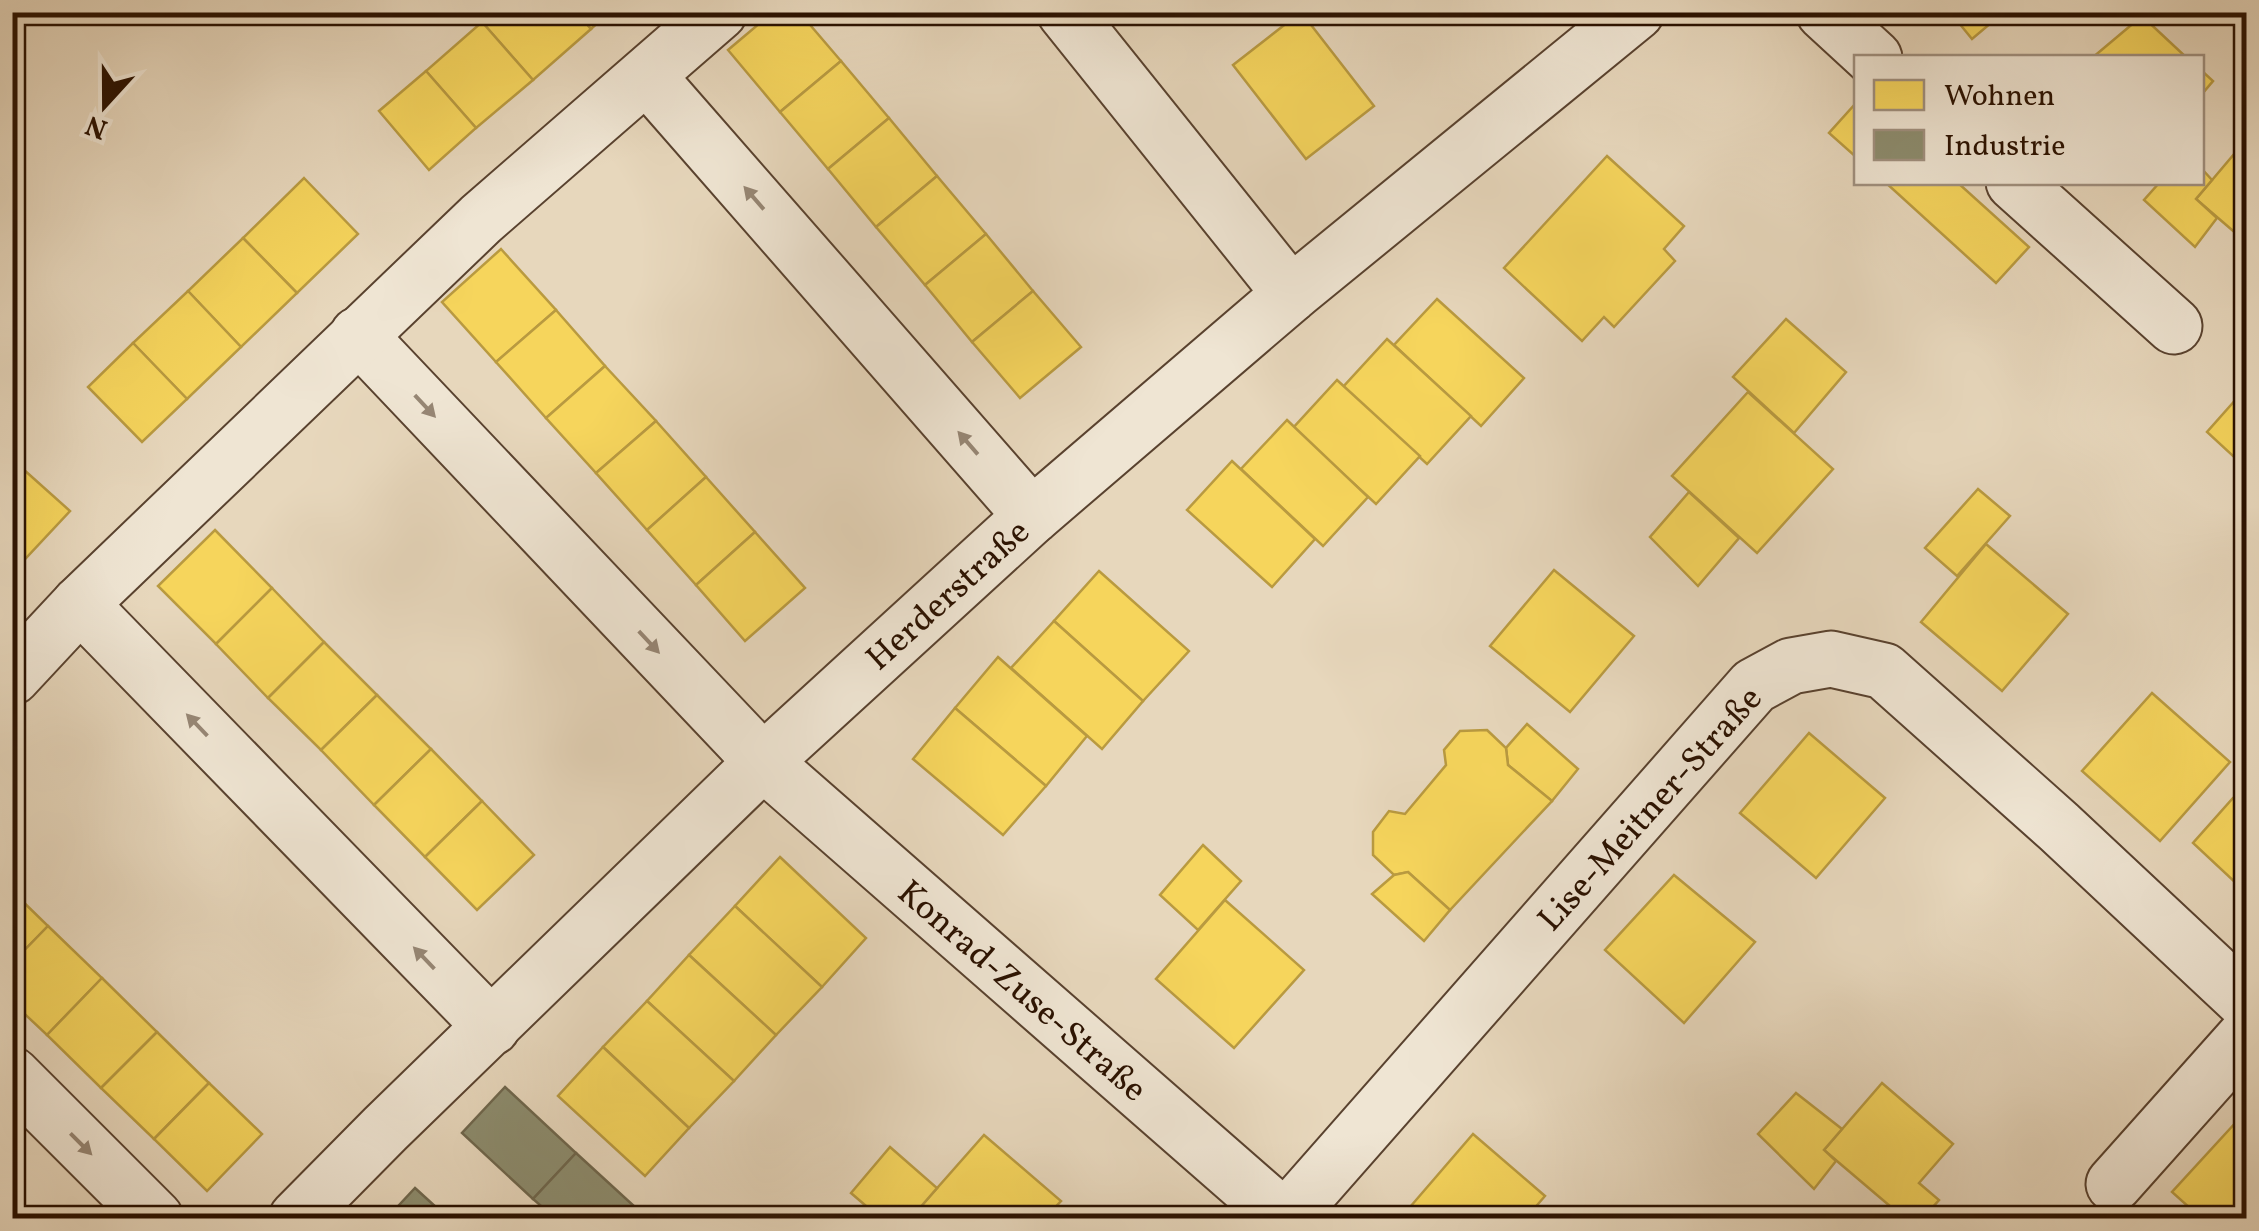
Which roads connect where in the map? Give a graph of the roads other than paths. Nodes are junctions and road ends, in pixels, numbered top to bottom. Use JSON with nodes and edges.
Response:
{"nodes":[{"id":1,"x":719,"y":12,"type":"edge"},
{"id":2,"x":1065,"y":12,"type":"edge"},
{"id":3,"x":1636,"y":12,"type":"edge"},
{"id":4,"x":1824,"y":12,"type":"edge"},
{"id":5,"x":1871,"y":55,"type":"edge"},
{"id":6,"x":647,"y":76,"type":"junction"},
{"id":7,"x":2017,"y":185,"type":"edge"},
{"id":8,"x":1292,"y":294,"type":"junction"},
{"id":9,"x":2174,"y":326,"type":"dead end"},
{"id":10,"x":358,"y":335,"type":"junction"},
{"id":11,"x":1032,"y":516,"type":"junction"},
{"id":12,"x":80,"y":604,"type":"junction"},
{"id":13,"x":12,"y":677,"type":"edge"},
{"id":14,"x":763,"y":762,"type":"junction"},
{"id":15,"x":2246,"y":1002,"type":"edge"},
{"id":16,"x":492,"y":1028,"type":"junction"},
{"id":17,"x":2246,"y":1036,"type":"edge"},
{"id":18,"x":12,"y":1075,"type":"edge"},
{"id":19,"x":2114,"y":1184,"type":"dead end"},
{"id":20,"x":155,"y":1218,"type":"edge"},
{"id":21,"x":297,"y":1218,"type":"edge"},
{"id":22,"x":1285,"y":1218,"type":"edge"}],
"edges":[{"from":1,"to":6,"type":"street"},
{"from":2,"to":8,"type":"street"},
{"from":3,"to":8,"type":"street","name":"Herderstraße"},
{"from":4,"to":5,"type":"street"},
{"from":6,"to":10,"type":"street"},
{"from":11,"to":6,"type":"street","one_way":true},
{"from":7,"to":9,"type":"street"},
{"from":8,"to":11,"type":"street","name":"Herderstraße"},
{"from":10,"to":12,"type":"street"},
{"from":10,"to":14,"type":"street","name":"Konrad-Zuse-Straße","one_way":true},
{"from":11,"to":14,"type":"street","name":"Herderstraße"},
{"from":12,"to":13,"type":"street"},
{"from":16,"to":12,"type":"street","one_way":true},
{"from":14,"to":16,"type":"street","name":"Herderstraße"},
{"from":14,"to":22,"type":"street","name":"Konrad-Zuse-Straße"},
{"from":15,"to":22,"type":"street","name":"Lise-Meitner-Straße"},
{"from":16,"to":21,"type":"street","name":"Herderstraße"},
{"from":17,"to":19,"type":"street"},
{"from":18,"to":20,"type":"street","one_way":true}]}
